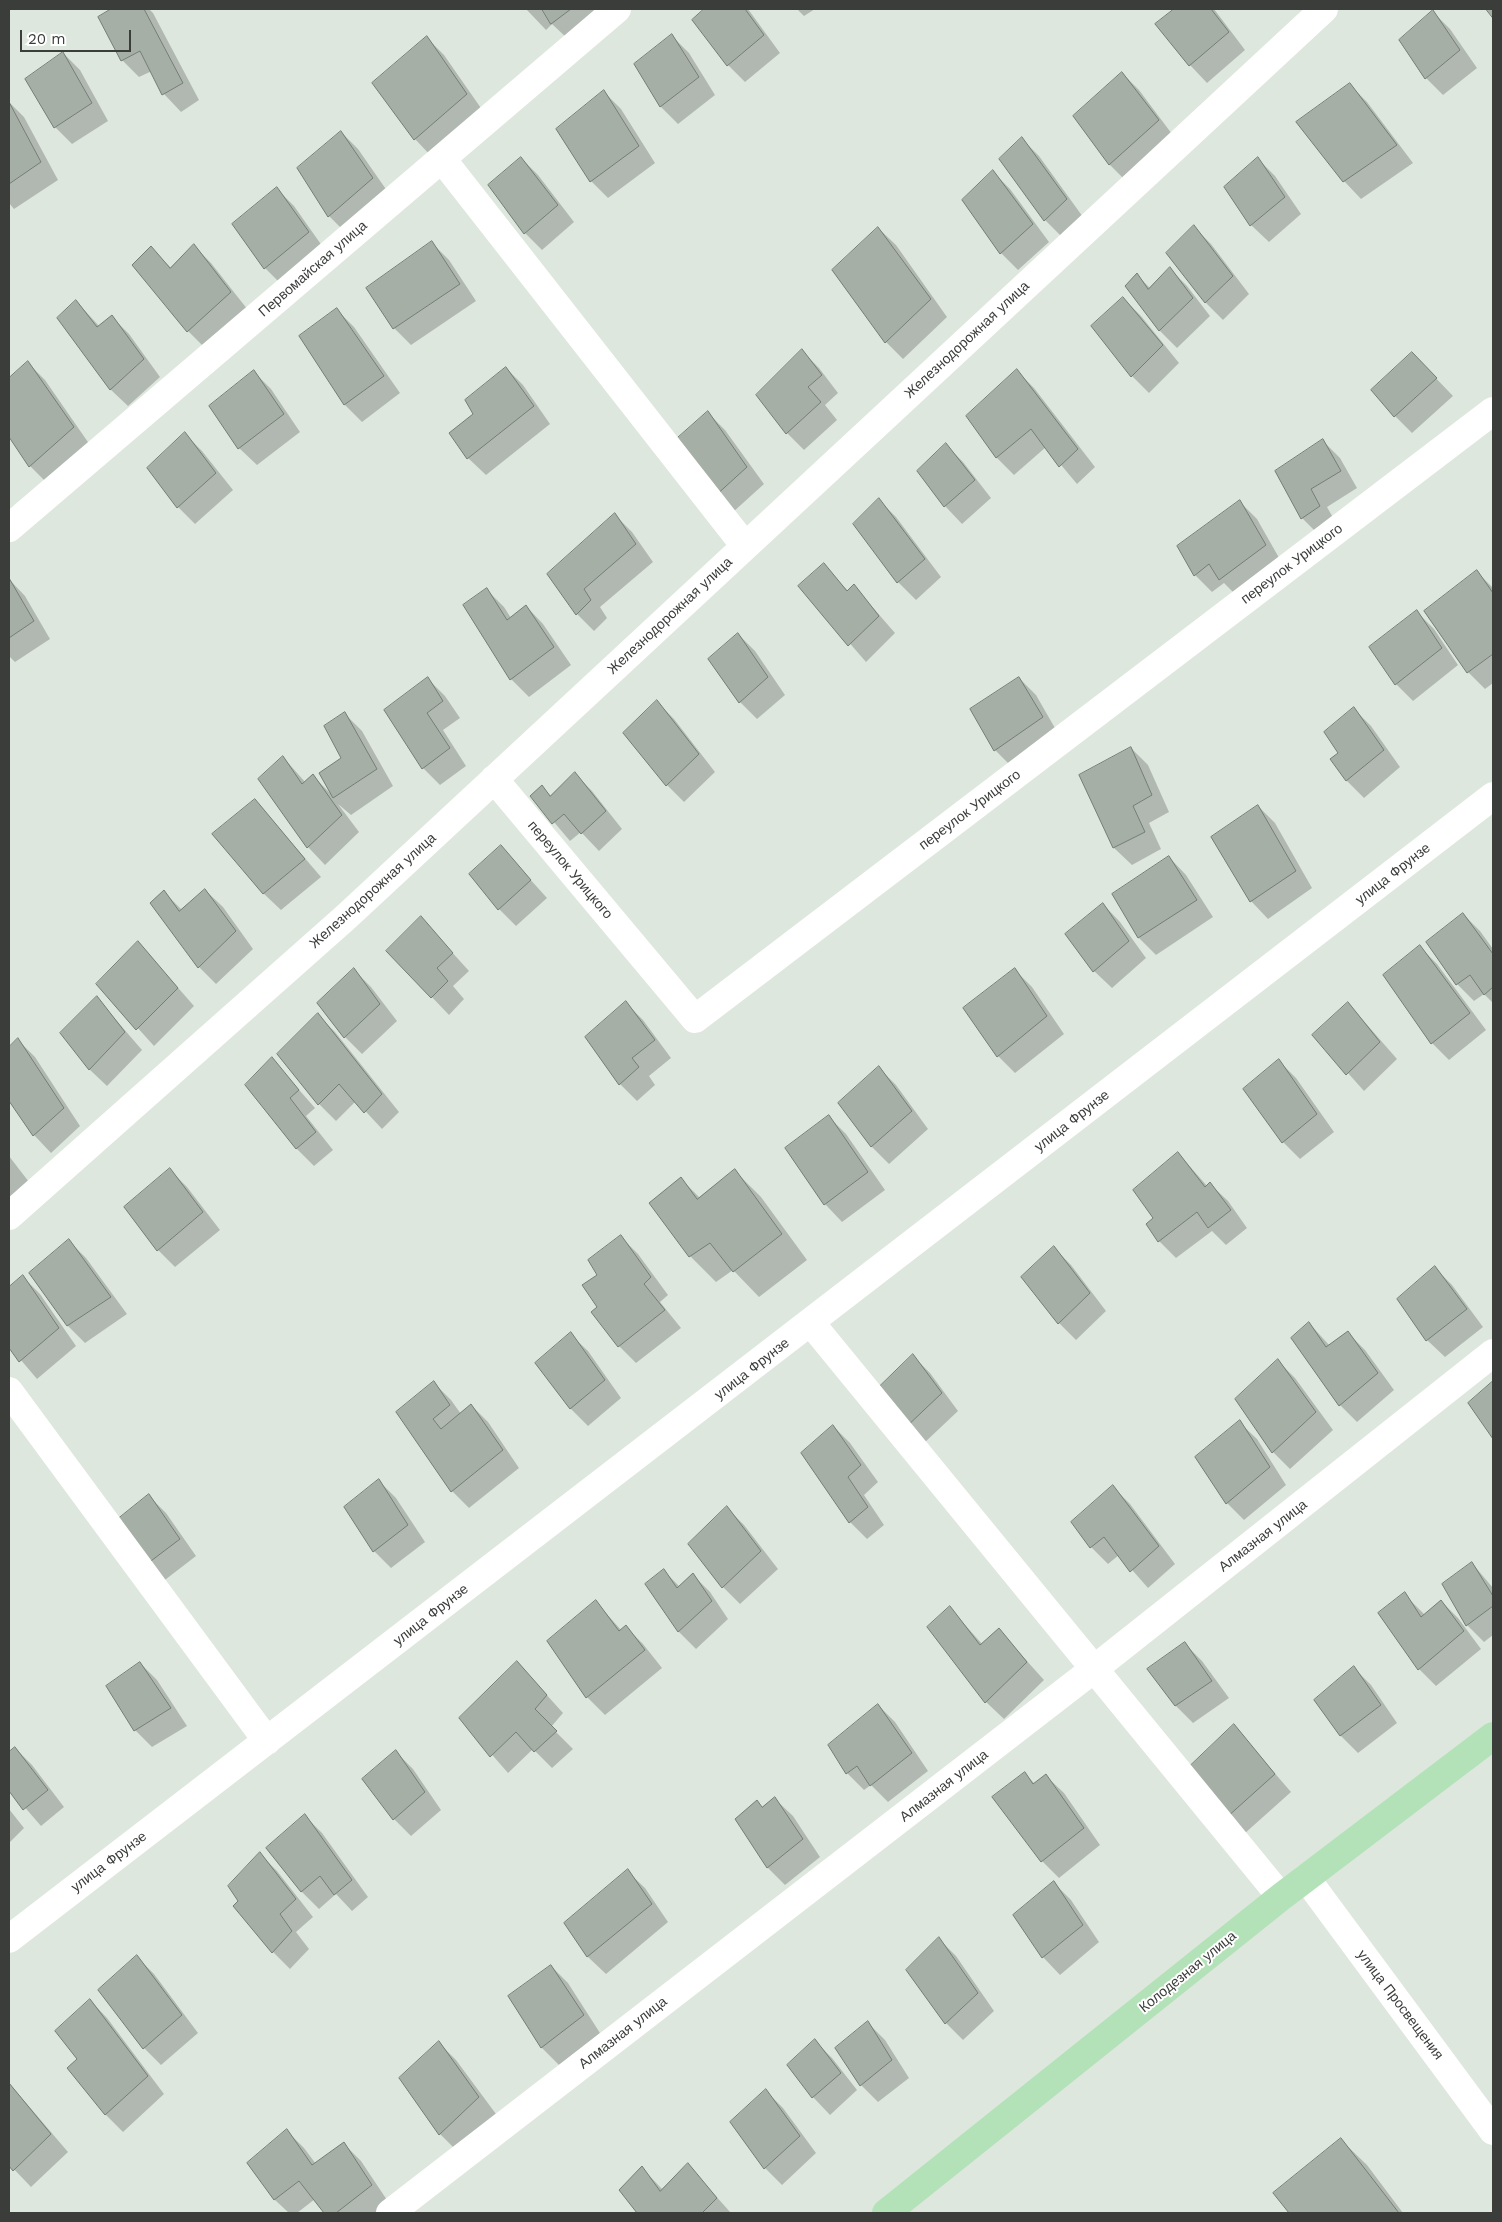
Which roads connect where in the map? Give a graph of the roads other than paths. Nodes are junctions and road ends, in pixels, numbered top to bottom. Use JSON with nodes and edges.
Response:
{"nodes":[{"id":1,"x":617,"y":9,"type":"edge"},
{"id":2,"x":1324,"y":9,"type":"edge"},
{"id":3,"x":442,"y":159,"type":"junction"},
{"id":4,"x":1493,"y":411,"type":"edge"},
{"id":5,"x":9,"y":528,"type":"edge"},
{"id":6,"x":746,"y":546,"type":"junction"},
{"id":7,"x":494,"y":779,"type":"junction"},
{"id":8,"x":1493,"y":796,"type":"edge"},
{"id":9,"x":9,"y":1216,"type":"edge"},
{"id":10,"x":810,"y":1323,"type":"junction"},
{"id":11,"x":1493,"y":1353,"type":"edge"},
{"id":12,"x":9,"y":1392,"type":"edge"},
{"id":13,"x":1094,"y":1669,"type":"junction"},
{"id":14,"x":1493,"y":1736,"type":"edge"},
{"id":15,"x":267,"y":1741,"type":"junction"},
{"id":16,"x":1306,"y":1878,"type":"junction"},
{"id":17,"x":1281,"y":1898,"type":"junction"},
{"id":18,"x":9,"y":1939,"type":"edge"},
{"id":19,"x":1493,"y":2131,"type":"edge"},
{"id":20,"x":390,"y":2213,"type":"edge"},
{"id":21,"x":886,"y":2213,"type":"edge"}],
"edges":[{"from":1,"to":3,"type":"street","name":"Первомайская улица"},
{"from":2,"to":6,"type":"street","name":"Железнодорожная улица"},
{"from":3,"to":5,"type":"street","name":"Первомайская улица"},
{"from":3,"to":6,"type":"street"},
{"from":4,"to":7,"type":"street","name":"переулок Урицкого"},
{"from":6,"to":7,"type":"street","name":"Железнодорожная улица"},
{"from":7,"to":9,"type":"street","name":"Железнодорожная улица"},
{"from":8,"to":10,"type":"street","name":"улица Фрунзе"},
{"from":10,"to":13,"type":"street"},
{"from":10,"to":15,"type":"street","name":"улица Фрунзе"},
{"from":11,"to":13,"type":"street","name":"Алмазная улица"},
{"from":12,"to":15,"type":"street"},
{"from":13,"to":17,"type":"street"},
{"from":13,"to":20,"type":"street","name":"Алмазная улица"},
{"from":14,"to":16,"type":"main road","name":"Колодезная улица"},
{"from":15,"to":18,"type":"street","name":"улица Фрунзе"},
{"from":16,"to":17,"type":"main road","name":"Колодезная улица"},
{"from":16,"to":19,"type":"street","name":"улица Просвещения"},
{"from":17,"to":21,"type":"main road","name":"Колодезная улица"}]}
